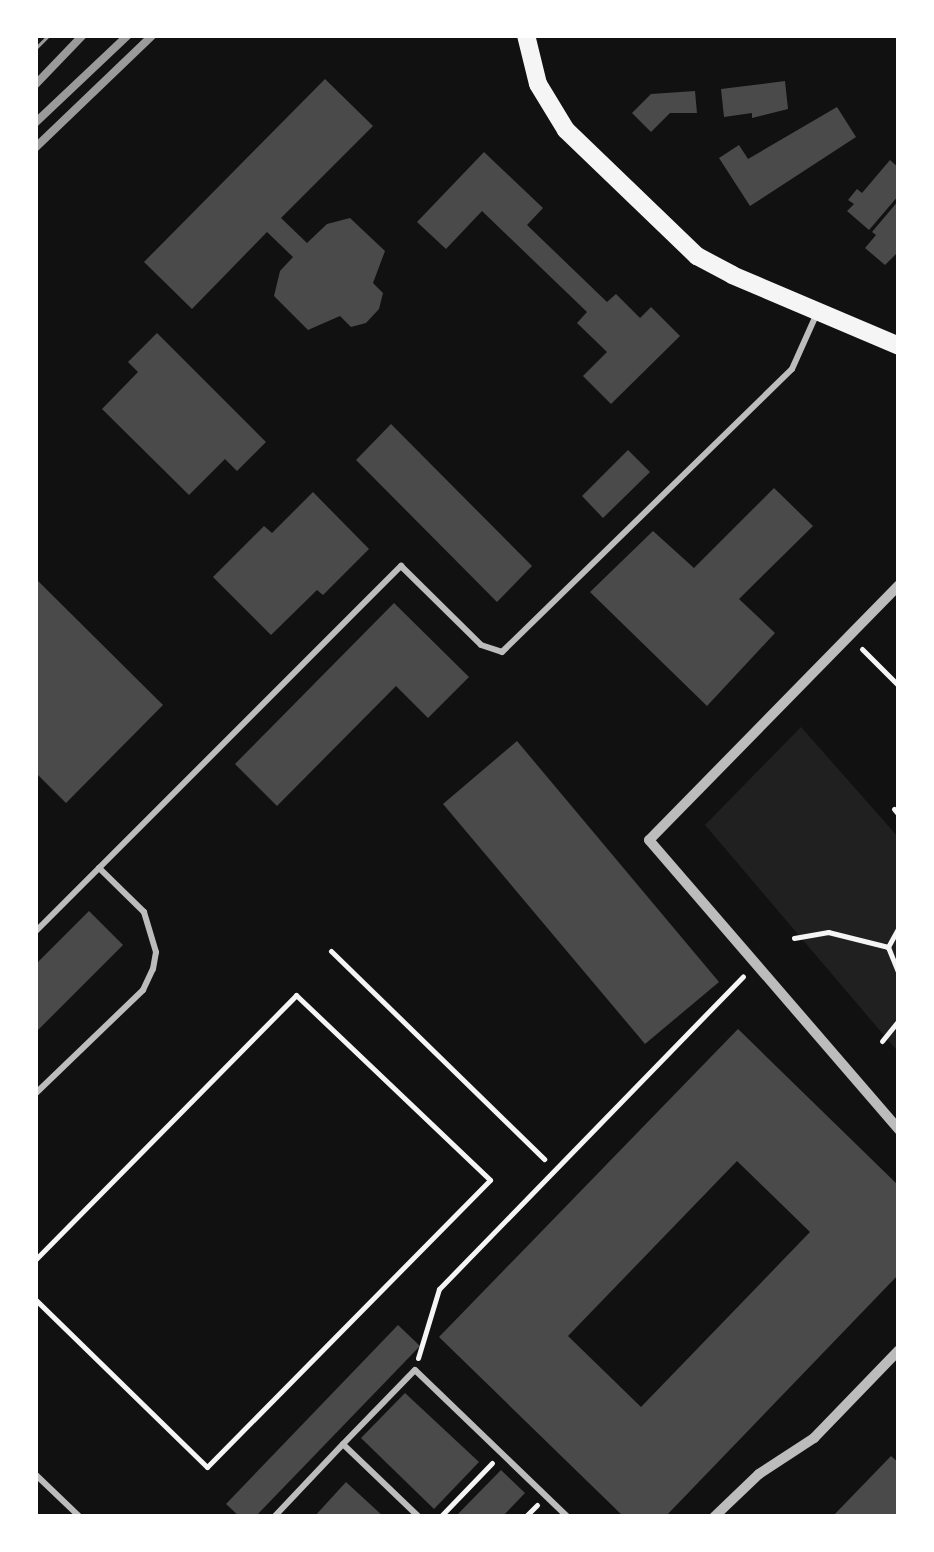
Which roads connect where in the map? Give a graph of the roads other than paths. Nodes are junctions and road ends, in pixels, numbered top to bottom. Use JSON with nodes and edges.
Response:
{"nodes":[{"id":1,"x":526,"y":35,"type":"edge"},
{"id":2,"x":818,"y":312,"type":"junction"},
{"id":3,"x":899,"y":346,"type":"edge"},
{"id":4,"x":899,"y":585,"type":"edge"},
{"id":5,"x":99,"y":868,"type":"junction"},
{"id":6,"x":35,"y":932,"type":"edge"},
{"id":7,"x":35,"y":1094,"type":"edge"},
{"id":8,"x":899,"y":1130,"type":"edge"},
{"id":9,"x":899,"y":1350,"type":"edge"},
{"id":10,"x":343,"y":1444,"type":"junction"},
{"id":11,"x":35,"y":1474,"type":"edge"},
{"id":12,"x":80,"y":1517,"type":"edge"},
{"id":13,"x":274,"y":1517,"type":"edge"},
{"id":14,"x":419,"y":1517,"type":"edge"},
{"id":15,"x":568,"y":1517,"type":"edge"},
{"id":16,"x":714,"y":1517,"type":"edge"}],
"edges":[{"from":1,"to":2,"type":"main road"},
{"from":2,"to":3,"type":"main road"},
{"from":2,"to":5,"type":"lane"},
{"from":4,"to":8,"type":"street"},
{"from":5,"to":6,"type":"lane"},
{"from":5,"to":7,"type":"lane"},
{"from":9,"to":16,"type":"street"},
{"from":10,"to":13,"type":"lane"},
{"from":10,"to":14,"type":"lane"},
{"from":10,"to":15,"type":"lane"},
{"from":11,"to":12,"type":"lane"}]}
